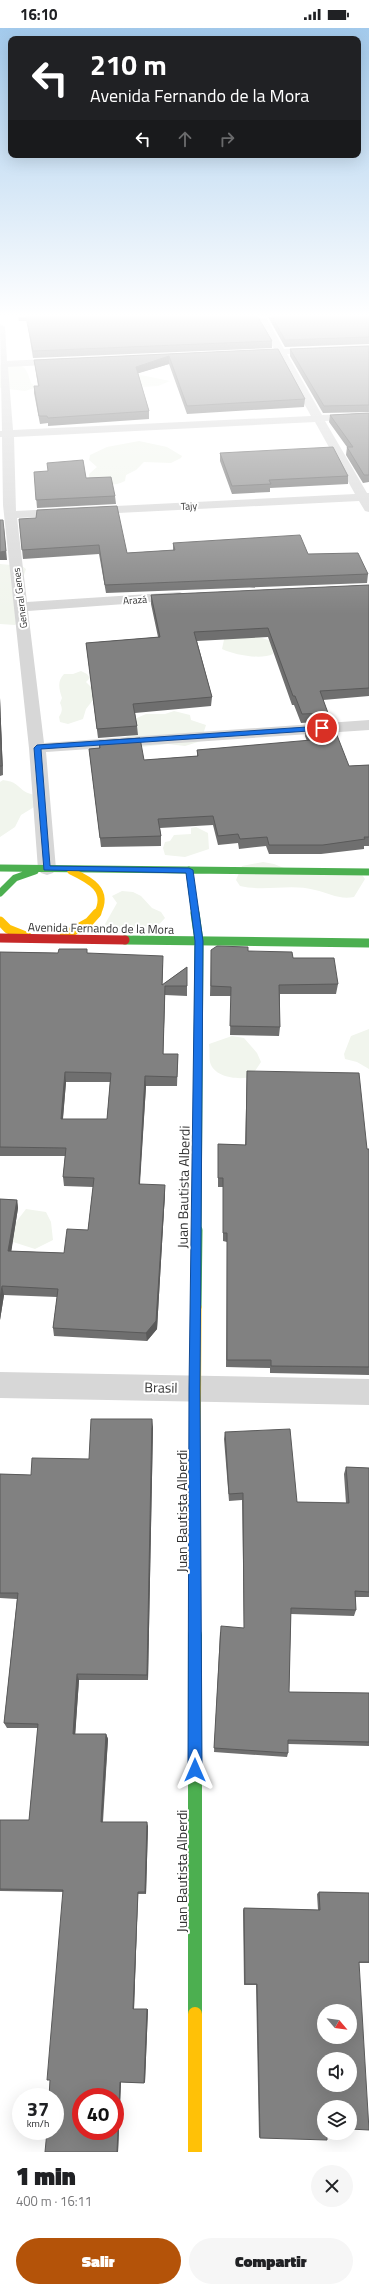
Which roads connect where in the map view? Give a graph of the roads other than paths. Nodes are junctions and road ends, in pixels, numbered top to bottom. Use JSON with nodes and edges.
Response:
{"nodes":[{"id":1,"x":4,"y":416,"type":"edge"},
{"id":2,"x":366,"y":416,"type":"edge"},
{"id":3,"x":318,"y":418,"type":"junction"},
{"id":4,"x":4,"y":434,"type":"edge"},
{"id":5,"x":367,"y":500,"type":"edge"},
{"id":6,"x":6,"y":508,"type":"edge"},
{"id":7,"x":194,"y":596,"type":"edge"},
{"id":8,"x":22,"y":607,"type":"junction"},
{"id":9,"x":369,"y":725,"type":"edge"},
{"id":10,"x":37,"y":748,"type":"junction"},
{"id":11,"x":0,"y":868,"type":"edge"},
{"id":12,"x":47,"y":868,"type":"junction"},
{"id":13,"x":189,"y":870,"type":"junction"},
{"id":14,"x":369,"y":872,"type":"edge"},
{"id":15,"x":0,"y":893,"type":"edge"},
{"id":16,"x":0,"y":921,"type":"edge"},
{"id":17,"x":0,"y":938,"type":"edge"},
{"id":18,"x":38,"y":939,"type":"junction"},
{"id":19,"x":199,"y":941,"type":"junction"},
{"id":20,"x":369,"y":943,"type":"edge"},
{"id":21,"x":0,"y":1385,"type":"edge"},
{"id":22,"x":195,"y":1388,"type":"junction"},
{"id":23,"x":369,"y":1392,"type":"edge"},
{"id":24,"x":195,"y":2152,"type":"edge"}],
"edges":[{"from":1,"to":4,"type":"street","name":"General Genes"},
{"from":2,"to":3,"type":"street"},
{"from":3,"to":4,"type":"street"},
{"from":3,"to":5,"type":"street"},
{"from":4,"to":6,"type":"street","name":"General Genes"},
{"from":5,"to":6,"type":"street","name":"Tajy"},
{"from":6,"to":8,"type":"street","name":"General Genes"},
{"from":7,"to":8,"type":"street","name":"Arazá"},
{"from":8,"to":10,"type":"street","name":"General Genes"},
{"from":9,"to":10,"type":"street"},
{"from":10,"to":12,"type":"street","name":"General Genes"},
{"from":11,"to":12,"type":"street"},
{"from":12,"to":13,"type":"street"},
{"from":12,"to":15,"type":"street"},
{"from":12,"to":18,"type":"street"},
{"from":13,"to":14,"type":"street"},
{"from":13,"to":19,"type":"street","name":"Juan Bautista Alberdi"},
{"from":16,"to":18,"type":"street"},
{"from":17,"to":18,"type":"street","name":"Avenida Fernando de la Mora"},
{"from":18,"to":19,"type":"street","name":"Avenida Fernando de la Mora"},
{"from":19,"to":20,"type":"street","name":"Avenida Fernando de la Mora"},
{"from":19,"to":22,"type":"street","name":"Juan Bautista Alberdi"},
{"from":21,"to":22,"type":"street","name":"Brasil"},
{"from":22,"to":23,"type":"street","name":"Brasil"},
{"from":22,"to":24,"type":"street","name":"Juan Bautista Alberdi"}]}
